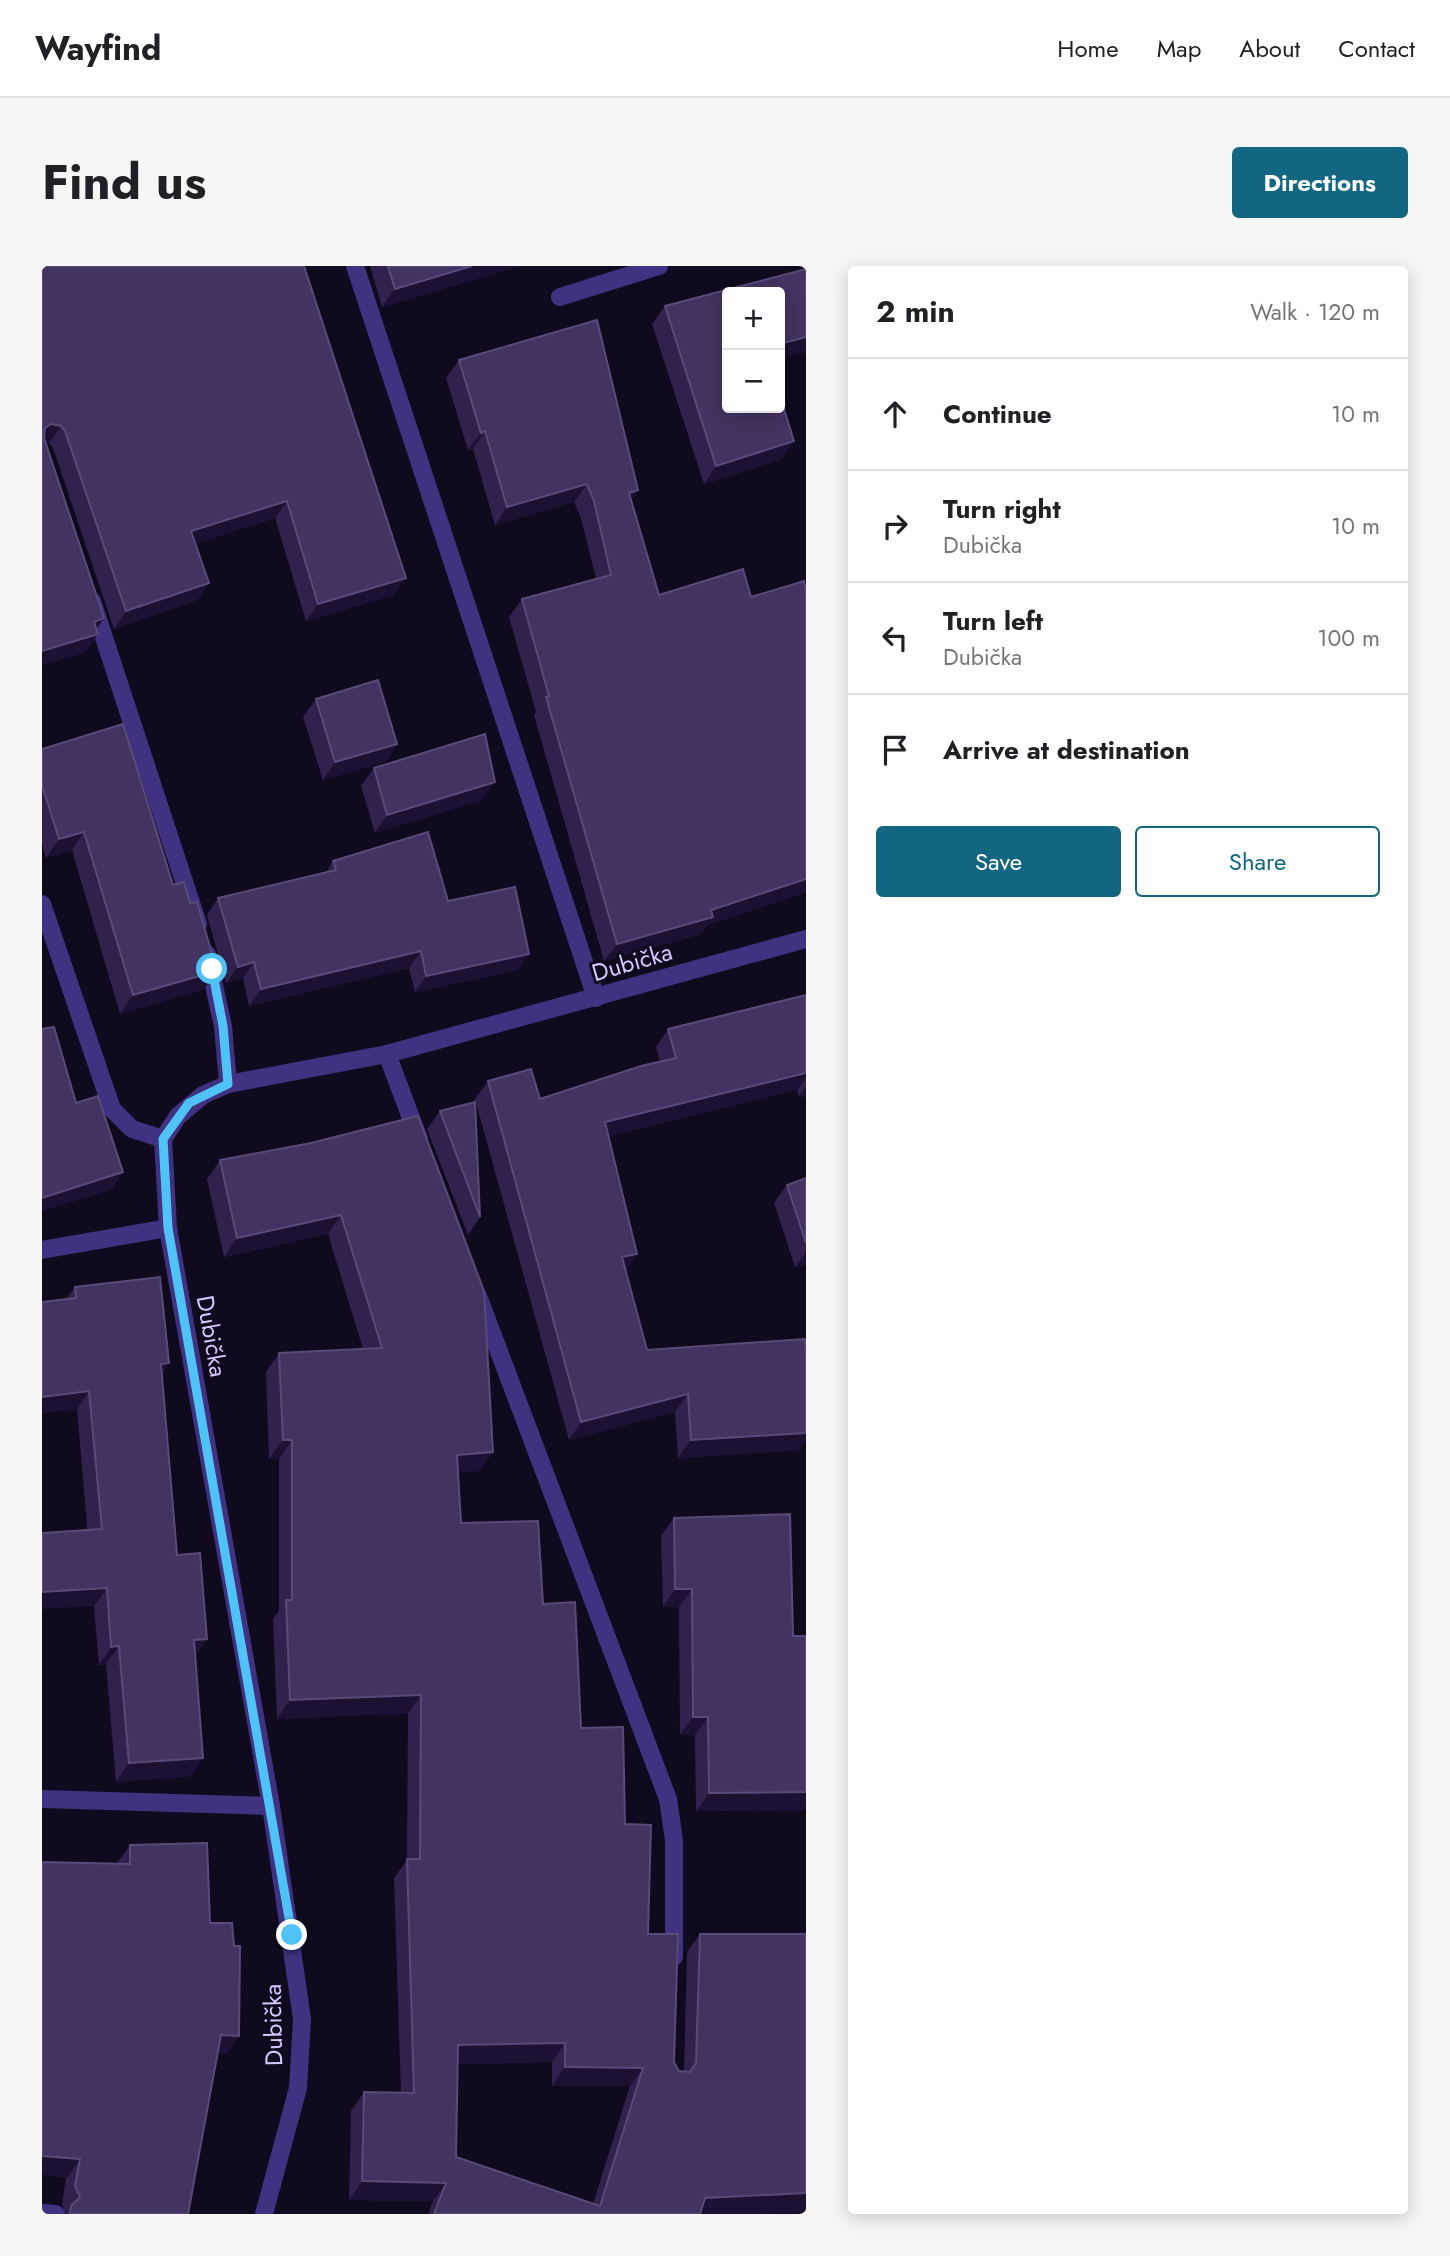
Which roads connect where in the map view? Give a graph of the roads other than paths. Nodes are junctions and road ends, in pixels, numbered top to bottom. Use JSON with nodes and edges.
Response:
{"nodes":[{"id":1,"x":355,"y":266,"type":"edge"},
{"id":2,"x":659,"y":266,"type":"edge"},
{"id":3,"x":560,"y":297,"type":"dead end"},
{"id":4,"x":86,"y":581,"type":"edge"},
{"id":5,"x":42,"y":904,"type":"edge"},
{"id":6,"x":806,"y":939,"type":"edge"},
{"id":7,"x":596,"y":998,"type":"junction"},
{"id":8,"x":387,"y":1054,"type":"junction"},
{"id":9,"x":228,"y":1084,"type":"junction"},
{"id":10,"x":163,"y":1139,"type":"junction"},
{"id":11,"x":426,"y":1158,"type":"edge"},
{"id":12,"x":168,"y":1228,"type":"junction"},
{"id":13,"x":42,"y":1251,"type":"edge"},
{"id":14,"x":471,"y":1276,"type":"edge"},
{"id":15,"x":42,"y":1799,"type":"edge"},
{"id":16,"x":271,"y":1806,"type":"junction"},
{"id":17,"x":674,"y":1977,"type":"edge"},
{"id":18,"x":42,"y":2213,"type":"edge"},
{"id":19,"x":57,"y":2214,"type":"edge"},
{"id":20,"x":264,"y":2214,"type":"edge"}],
"edges":[{"from":1,"to":7,"type":"street"},
{"from":2,"to":3,"type":"street"},
{"from":4,"to":9,"type":"street"},
{"from":5,"to":10,"type":"street"},
{"from":6,"to":7,"type":"street","name":"Dubička"},
{"from":7,"to":8,"type":"street","name":"Dubička"},
{"from":8,"to":9,"type":"street","name":"Dubička"},
{"from":8,"to":11,"type":"street"},
{"from":9,"to":10,"type":"street","name":"Dubička"},
{"from":10,"to":12,"type":"street","name":"Dubička"},
{"from":12,"to":13,"type":"street"},
{"from":12,"to":16,"type":"street","name":"Dubička"},
{"from":14,"to":17,"type":"street"},
{"from":15,"to":16,"type":"street"},
{"from":16,"to":20,"type":"street","name":"Dubička"},
{"from":18,"to":19,"type":"street"}]}
